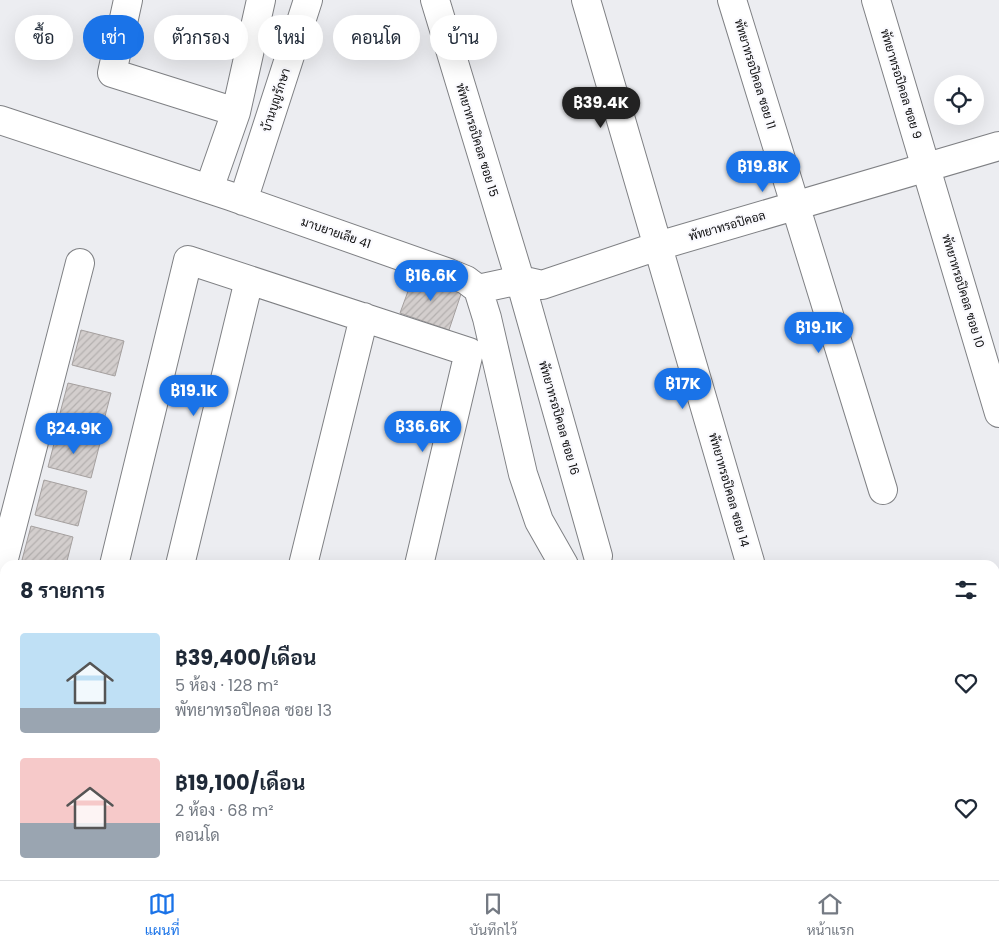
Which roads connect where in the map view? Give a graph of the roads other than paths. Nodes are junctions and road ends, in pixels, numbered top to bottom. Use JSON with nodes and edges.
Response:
{"nodes":[{"id":1,"x":128,"y":0,"type":"edge"},
{"id":2,"x":261,"y":0,"type":"edge"},
{"id":3,"x":308,"y":0,"type":"edge"},
{"id":4,"x":435,"y":0,"type":"edge"},
{"id":5,"x":586,"y":0,"type":"edge"},
{"id":6,"x":732,"y":0,"type":"edge"},
{"id":7,"x":876,"y":0,"type":"edge"},
{"id":8,"x":236,"y":112,"type":"junction"},
{"id":9,"x":0,"y":120,"type":"edge"},
{"id":10,"x":999,"y":146,"type":"edge"},
{"id":11,"x":926,"y":168,"type":"junction"},
{"id":12,"x":209,"y":189,"type":"junction"},
{"id":13,"x":243,"y":201,"type":"junction"},
{"id":14,"x":795,"y":206,"type":"junction"},
{"id":15,"x":658,"y":246,"type":"junction"},
{"id":16,"x":80,"y":263,"type":"dead end"},
{"id":17,"x":249,"y":280,"type":"junction"},
{"id":18,"x":478,"y":289,"type":"junction"},
{"id":19,"x":530,"y":290,"type":"junction"},
{"id":20,"x":364,"y":317,"type":"junction"},
{"id":21,"x":487,"y":318,"type":"junction"},
{"id":22,"x":999,"y":413,"type":"edge"},
{"id":23,"x":883,"y":490,"type":"dead end"},
{"id":24,"x":598,"y":556,"type":"dead end"},
{"id":25,"x":4,"y":560,"type":"edge"},
{"id":26,"x":115,"y":560,"type":"edge"},
{"id":27,"x":181,"y":560,"type":"edge"},
{"id":28,"x":304,"y":560,"type":"edge"},
{"id":29,"x":420,"y":560,"type":"edge"},
{"id":30,"x":561,"y":560,"type":"edge"},
{"id":31,"x":749,"y":560,"type":"edge"}],
"edges":[{"from":1,"to":8,"type":"street"},
{"from":2,"to":8,"type":"street"},
{"from":3,"to":13,"type":"street","name":"บ้านบุญรักษา"},
{"from":4,"to":19,"type":"street","name":"พัทยาทรอปิคอล ซอย 15"},
{"from":5,"to":15,"type":"street","name":"พัทยาทรอปิคอล ซอย 14"},
{"from":6,"to":14,"type":"street","name":"พัทยาทรอปิคอล ซอย 11"},
{"from":7,"to":11,"type":"street","name":"พัทยาทรอปิคอล ซอย 9"},
{"from":8,"to":12,"type":"street"},
{"from":9,"to":12,"type":"street","name":"มาบยายเลีย 41"},
{"from":10,"to":11,"type":"street","name":"พัทยาทรอปิคอล"},
{"from":11,"to":14,"type":"street","name":"พัทยาทรอปิคอล"},
{"from":11,"to":22,"type":"street","name":"พัทยาทรอปิคอล ซอย 10"},
{"from":12,"to":13,"type":"street","name":"มาบยายเลีย 41"},
{"from":13,"to":18,"type":"street","name":"มาบยายเลีย 41"},
{"from":14,"to":15,"type":"street","name":"พัทยาทรอปิคอล"},
{"from":14,"to":23,"type":"street","name":"พัทยาทรอปิคอล ซอย 11"},
{"from":15,"to":19,"type":"street","name":"พัทยาทรอปิคอล"},
{"from":15,"to":31,"type":"street","name":"พัทยาทรอปิคอล ซอย 14"},
{"from":16,"to":25,"type":"street"},
{"from":17,"to":20,"type":"street"},
{"from":17,"to":26,"type":"street"},
{"from":17,"to":27,"type":"street"},
{"from":18,"to":19,"type":"street","name":"พัทยาทรอปิคอล"},
{"from":18,"to":21,"type":"street"},
{"from":19,"to":21,"type":"street","name":"พัทยาทรอปิคอล"},
{"from":19,"to":24,"type":"street","name":"พัทยาทรอปิคอล ซอย 16"},
{"from":20,"to":28,"type":"street"},
{"from":20,"to":29,"type":"street"},
{"from":21,"to":30,"type":"street"}]}
